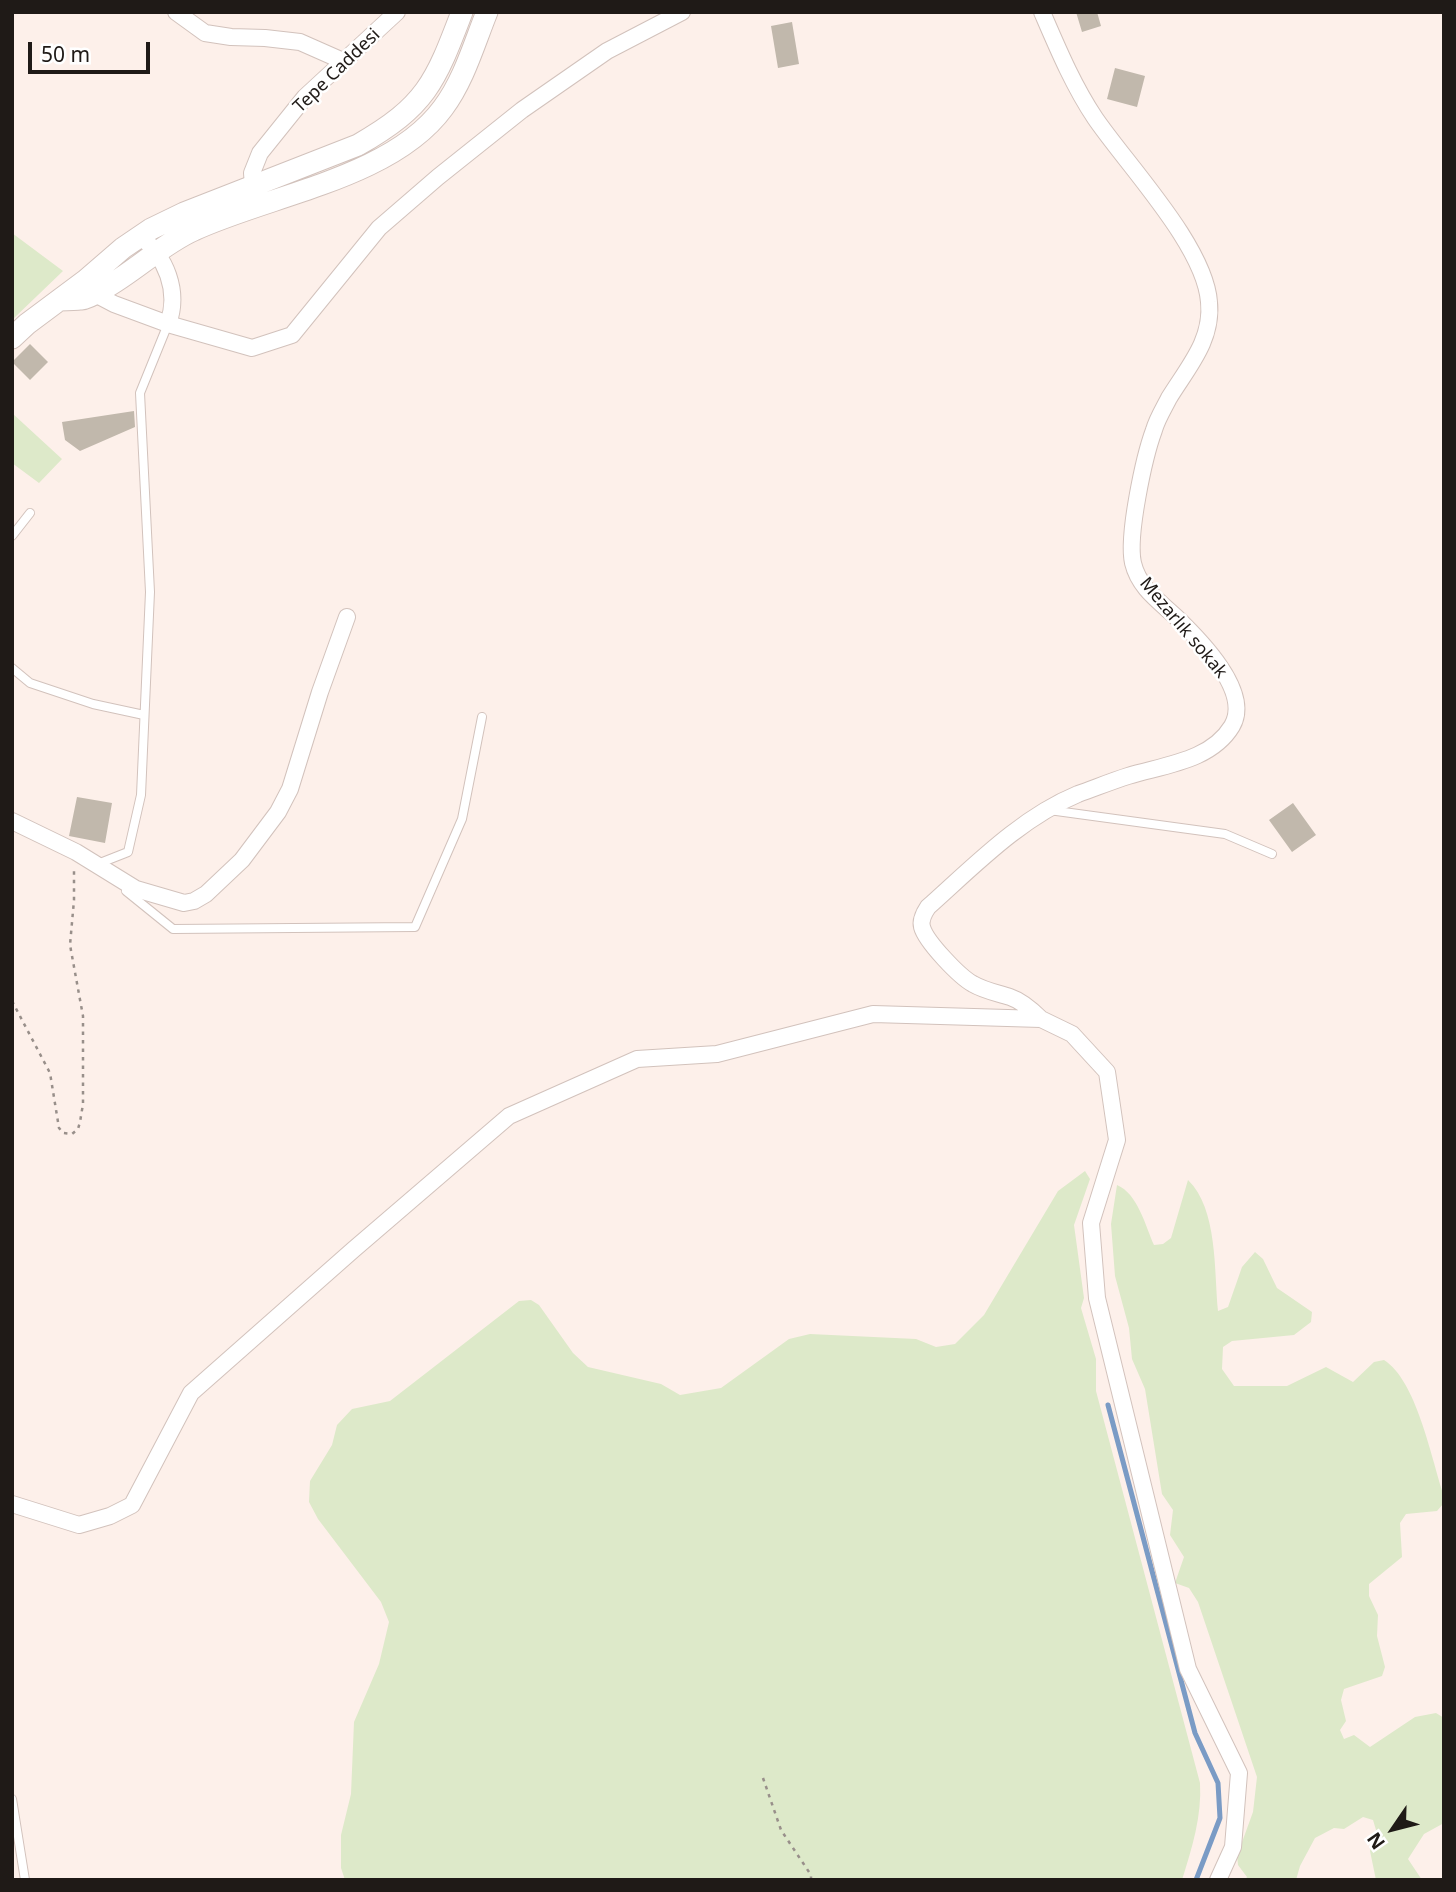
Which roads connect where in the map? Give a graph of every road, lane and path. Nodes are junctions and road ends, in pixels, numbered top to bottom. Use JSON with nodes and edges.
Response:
{"nodes":[{"id":1,"x":176,"y":12,"type":"edge"},
{"id":2,"x":397,"y":12,"type":"edge"},
{"id":3,"x":462,"y":12,"type":"edge"},
{"id":4,"x":487,"y":12,"type":"edge"},
{"id":5,"x":682,"y":12,"type":"edge"},
{"id":6,"x":1042,"y":12,"type":"edge"},
{"id":7,"x":343,"y":61,"type":"junction"},
{"id":8,"x":254,"y":197,"type":"junction"},
{"id":9,"x":140,"y":236,"type":"junction"},
{"id":10,"x":158,"y":253,"type":"junction"},
{"id":11,"x":91,"y":287,"type":"junction"},
{"id":12,"x":168,"y":324,"type":"junction"},
{"id":13,"x":12,"y":338,"type":"edge"},
{"id":14,"x":30,"y":513,"type":"dead end"},
{"id":15,"x":12,"y":536,"type":"edge"},
{"id":16,"x":347,"y":617,"type":"dead end"},
{"id":17,"x":12,"y":668,"type":"edge"},
{"id":18,"x":144,"y":715,"type":"junction"},
{"id":19,"x":482,"y":718,"type":"dead end"},
{"id":20,"x":1048,"y":809,"type":"junction"},
{"id":21,"x":12,"y":821,"type":"edge"},
{"id":22,"x":76,"y":852,"type":"junction"},
{"id":23,"x":1272,"y":854,"type":"dead end"},
{"id":24,"x":94,"y":865,"type":"junction"},
{"id":25,"x":12,"y":1001,"type":"edge"},
{"id":26,"x":1041,"y":1019,"type":"junction"},
{"id":27,"x":12,"y":1504,"type":"edge"},
{"id":28,"x":763,"y":1778,"type":"dead end"},
{"id":29,"x":12,"y":1799,"type":"edge"},
{"id":30,"x":25,"y":1880,"type":"edge"},
{"id":31,"x":811,"y":1880,"type":"edge"},
{"id":32,"x":1218,"y":1880,"type":"edge"}],
"edges":[{"from":1,"to":7,"type":"street"},
{"from":2,"to":7,"type":"street","name":"Tepe Caddesi"},
{"from":3,"to":8,"type":"street"},
{"from":4,"to":8,"type":"street"},
{"from":5,"to":12,"type":"street"},
{"from":6,"to":20,"type":"street","name":"Mezarlık sokak"},
{"from":7,"to":8,"type":"street","name":"Tepe Caddesi"},
{"from":8,"to":9,"type":"street"},
{"from":8,"to":10,"type":"street"},
{"from":9,"to":10,"type":"street"},
{"from":9,"to":11,"type":"street"},
{"from":10,"to":11,"type":"street"},
{"from":10,"to":12,"type":"street"},
{"from":11,"to":12,"type":"street"},
{"from":11,"to":13,"type":"street"},
{"from":12,"to":18,"type":"lane"},
{"from":14,"to":15,"type":"lane"},
{"from":16,"to":24,"type":"street"},
{"from":17,"to":18,"type":"lane"},
{"from":18,"to":24,"type":"lane"},
{"from":19,"to":24,"type":"lane"},
{"from":20,"to":23,"type":"lane"},
{"from":20,"to":26,"type":"street","name":"Mezarlık sokak"},
{"from":21,"to":22,"type":"street"},
{"from":22,"to":24,"type":"street"},
{"from":22,"to":25,"type":"path"},
{"from":26,"to":27,"type":"street"},
{"from":26,"to":32,"type":"street"},
{"from":28,"to":31,"type":"path"},
{"from":29,"to":30,"type":"lane"}]}
